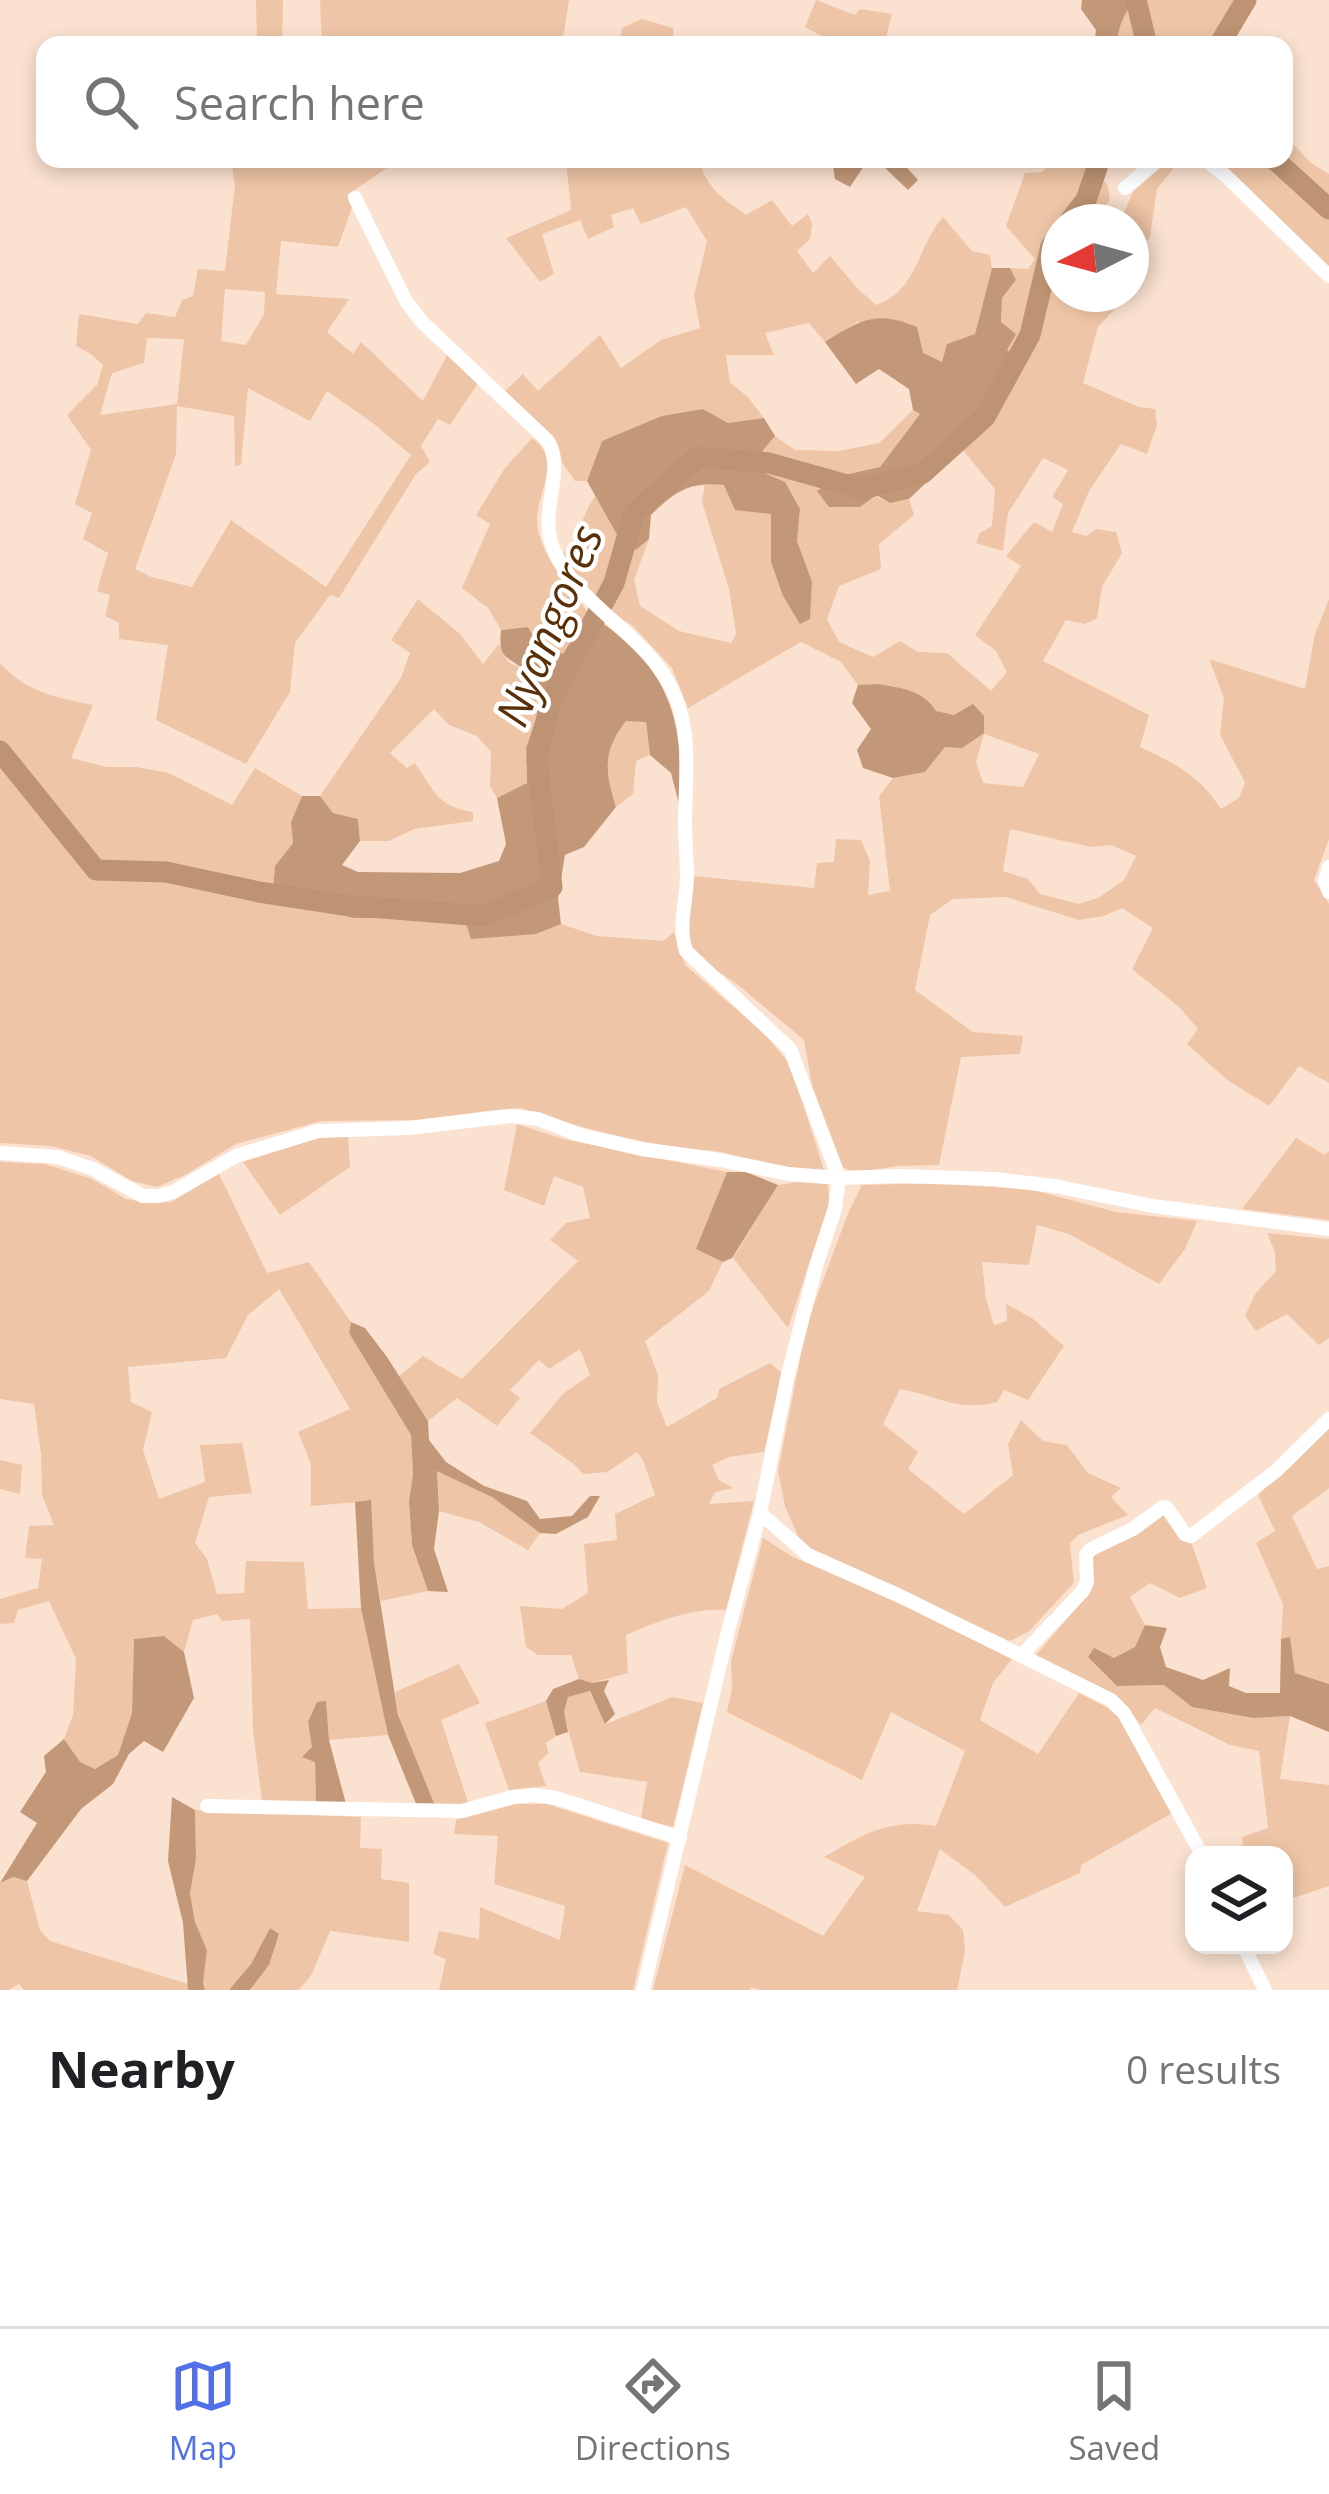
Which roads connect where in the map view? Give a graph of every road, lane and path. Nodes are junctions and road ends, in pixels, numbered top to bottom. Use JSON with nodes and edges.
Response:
{"nodes":[{"id":1,"x":1148,"y":168,"type":"edge"},
{"id":2,"x":1216,"y":168,"type":"edge"},
{"id":3,"x":1125,"y":188,"type":"dead end"},
{"id":4,"x":355,"y":198,"type":"dead end"},
{"id":5,"x":1329,"y":276,"type":"edge"},
{"id":6,"x":1329,"y":867,"type":"edge"},
{"id":7,"x":1329,"y":892,"type":"edge"},
{"id":8,"x":0,"y":1153,"type":"edge"},
{"id":9,"x":839,"y":1178,"type":"junction"},
{"id":10,"x":1329,"y":1229,"type":"edge"},
{"id":11,"x":1329,"y":1419,"type":"edge"},
{"id":12,"x":760,"y":1513,"type":"junction"},
{"id":13,"x":1021,"y":1656,"type":"junction"},
{"id":14,"x":207,"y":1806,"type":"dead end"},
{"id":15,"x":680,"y":1838,"type":"junction"},
{"id":16,"x":1197,"y":1846,"type":"edge"},
{"id":17,"x":1247,"y":1954,"type":"edge"},
{"id":18,"x":644,"y":1990,"type":"edge"},
{"id":19,"x":1265,"y":1990,"type":"edge"}],
"edges":[{"from":1,"to":3,"type":"street"},
{"from":2,"to":5,"type":"street"},
{"from":4,"to":9,"type":"street"},
{"from":6,"to":7,"type":"street"},
{"from":8,"to":9,"type":"street"},
{"from":9,"to":10,"type":"street"},
{"from":9,"to":12,"type":"street"},
{"from":11,"to":13,"type":"street"},
{"from":12,"to":13,"type":"street"},
{"from":12,"to":15,"type":"street"},
{"from":13,"to":16,"type":"street"},
{"from":14,"to":15,"type":"street"},
{"from":15,"to":18,"type":"street"},
{"from":17,"to":19,"type":"street"}]}
